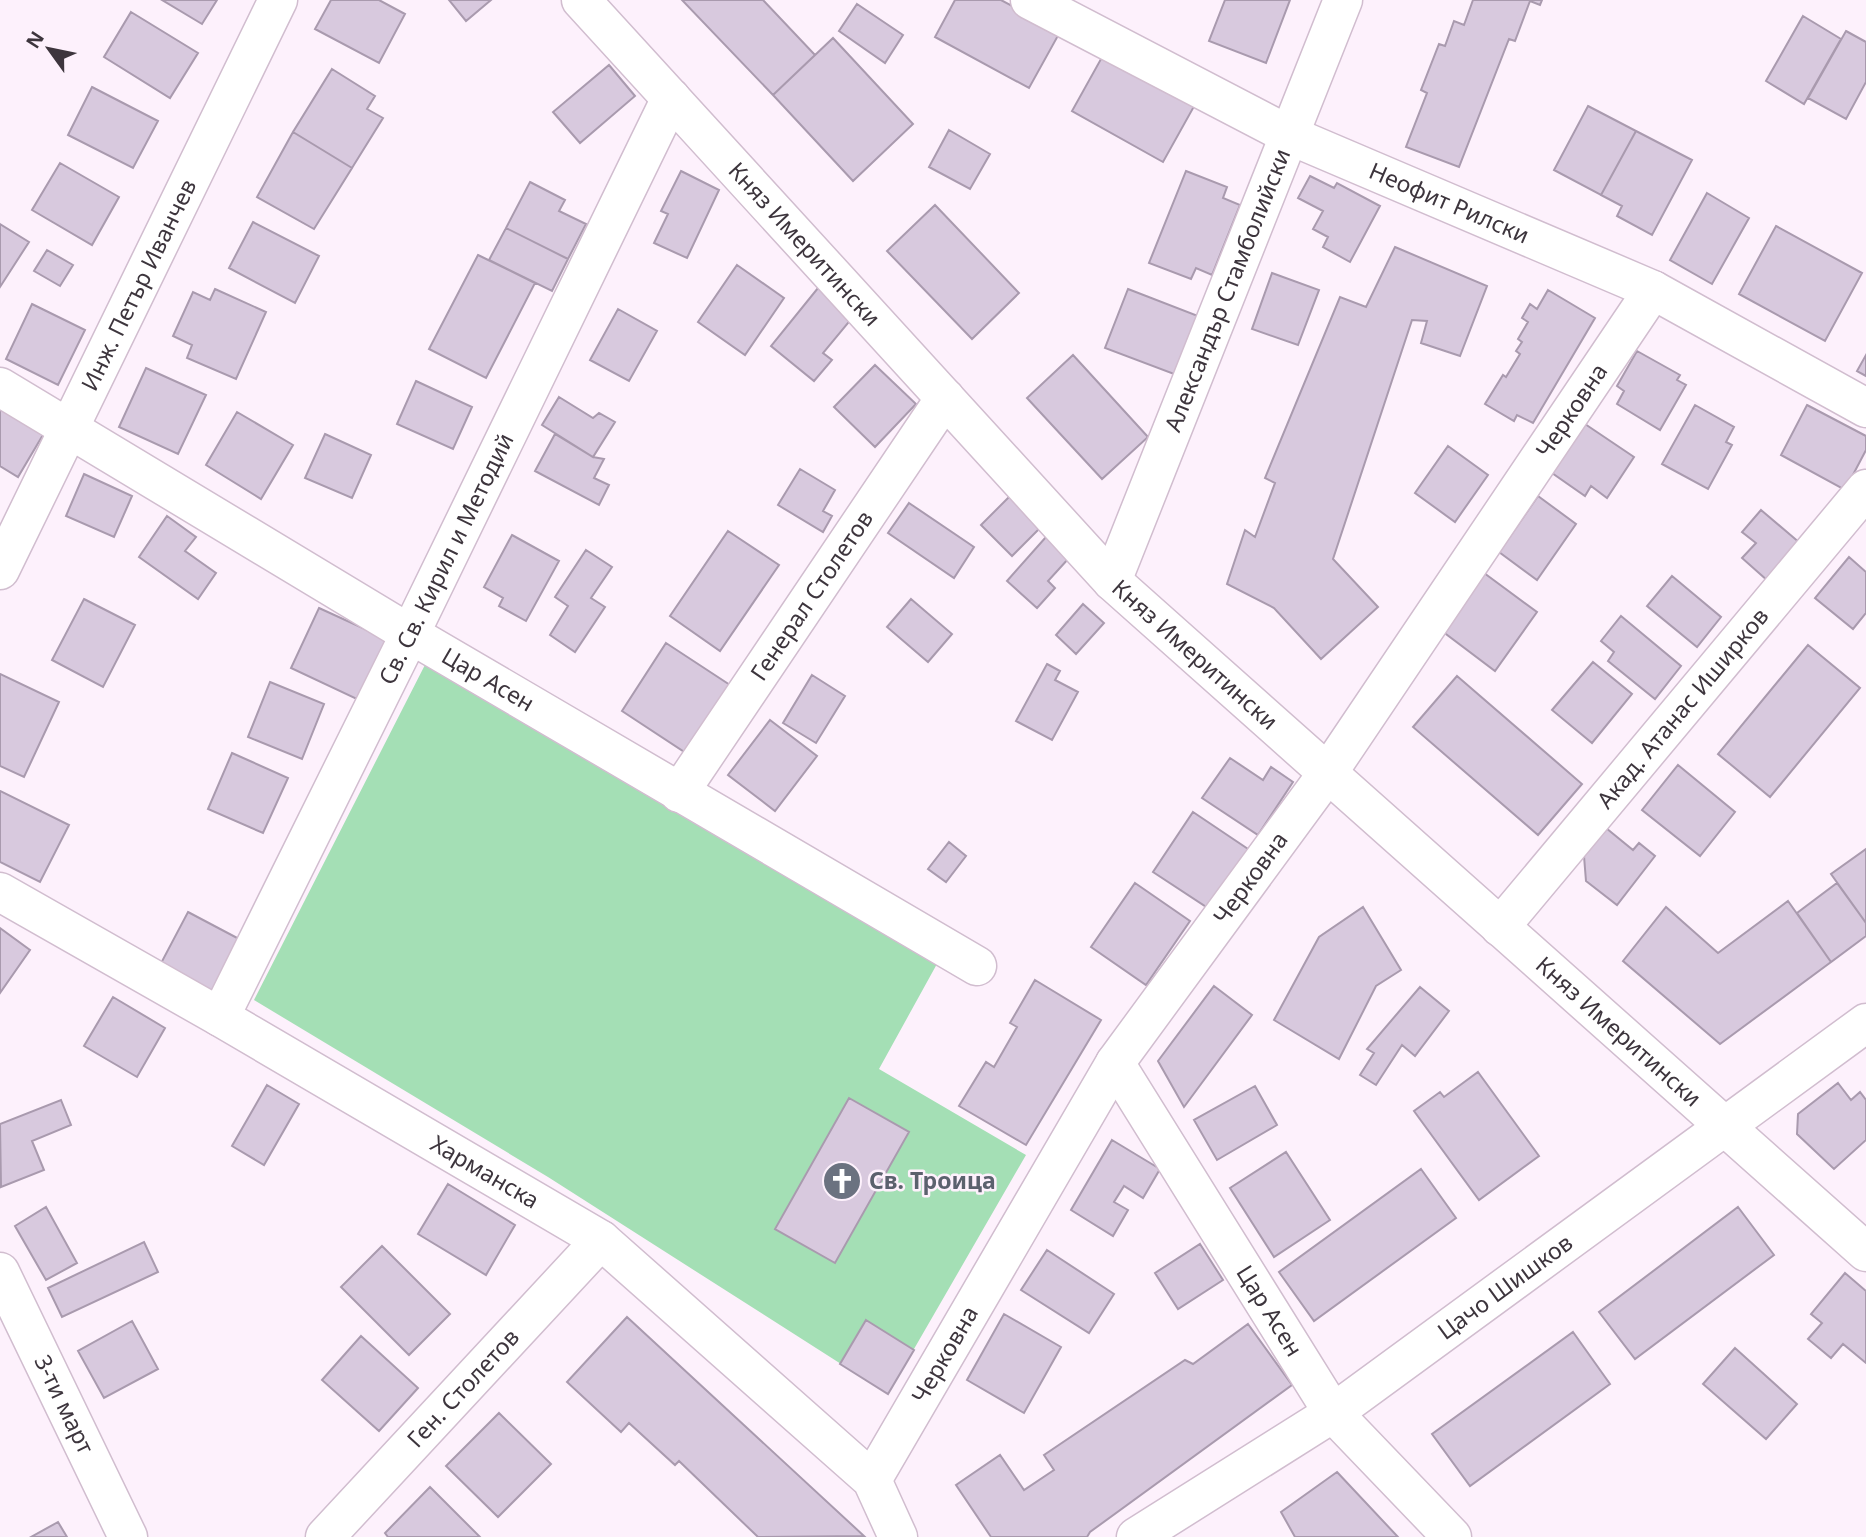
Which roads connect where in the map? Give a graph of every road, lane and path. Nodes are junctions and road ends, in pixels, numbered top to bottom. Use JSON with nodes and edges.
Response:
{"nodes":[{"id":1,"x":278,"y":0,"type":"edge"},
{"id":2,"x":582,"y":0,"type":"edge"},
{"id":3,"x":1030,"y":0,"type":"edge"},
{"id":4,"x":1343,"y":0,"type":"edge"},
{"id":5,"x":671,"y":98,"type":"junction"},
{"id":6,"x":1289,"y":135,"type":"junction"},
{"id":7,"x":1653,"y":290,"type":"junction"},
{"id":8,"x":0,"y":387,"type":"edge"},
{"id":9,"x":945,"y":398,"type":"junction"},
{"id":10,"x":1866,"y":408,"type":"edge"},
{"id":11,"x":70,"y":428,"type":"junction"},
{"id":12,"x":1866,"y":489,"type":"edge"},
{"id":13,"x":0,"y":570,"type":"edge"},
{"id":14,"x":1112,"y":581,"type":"junction"},
{"id":15,"x":410,"y":634,"type":"junction"},
{"id":16,"x":1327,"y":774,"type":"junction"},
{"id":17,"x":679,"y":793,"type":"junction"},
{"id":18,"x":0,"y":892,"type":"edge"},
{"id":19,"x":1500,"y":927,"type":"junction"},
{"id":20,"x":977,"y":967,"type":"dead end"},
{"id":21,"x":220,"y":1017,"type":"junction"},
{"id":22,"x":1866,"y":1023,"type":"edge"},
{"id":23,"x":1115,"y":1062,"type":"junction"},
{"id":24,"x":1726,"y":1127,"type":"junction"},
{"id":25,"x":601,"y":1240,"type":"junction"},
{"id":26,"x":1866,"y":1252,"type":"edge"},
{"id":27,"x":0,"y":1272,"type":"edge"},
{"id":28,"x":1333,"y":1413,"type":"junction"},
{"id":29,"x":872,"y":1480,"type":"junction"},
{"id":30,"x":128,"y":1537,"type":"edge"},
{"id":31,"x":325,"y":1537,"type":"edge"},
{"id":32,"x":898,"y":1537,"type":"edge"},
{"id":33,"x":1136,"y":1537,"type":"edge"},
{"id":34,"x":1452,"y":1537,"type":"edge"}],
"edges":[{"from":1,"to":11,"type":"street","name":"Инж. Петър Иванчев"},
{"from":2,"to":5,"type":"street","name":"Княз Имеритински"},
{"from":3,"to":6,"type":"street","name":"Неофит Рилски"},
{"from":4,"to":6,"type":"street","name":"Александър Стамболийски"},
{"from":5,"to":9,"type":"street","name":"Княз Имеритински"},
{"from":5,"to":15,"type":"street","name":"Св. Св. Кирил и Методий"},
{"from":6,"to":7,"type":"street","name":"Неофит Рилски"},
{"from":6,"to":14,"type":"street","name":"Александър Стамболийски"},
{"from":7,"to":10,"type":"street","name":"Неофит Рилски"},
{"from":7,"to":16,"type":"street","name":"Черковна"},
{"from":8,"to":11,"type":"street","name":"Цар Асен"},
{"from":9,"to":14,"type":"street","name":"Княз Имеритински"},
{"from":9,"to":17,"type":"street","name":"Генерал Столетов"},
{"from":11,"to":13,"type":"street","name":"Инж. Петър Иванчев"},
{"from":11,"to":15,"type":"street","name":"Цар Асен"},
{"from":12,"to":19,"type":"street","name":"Акад. Атанас Иширков"},
{"from":14,"to":16,"type":"street","name":"Княз Имеритински"},
{"from":15,"to":17,"type":"street","name":"Цар Асен"},
{"from":15,"to":21,"type":"street","name":"Св. Св. Кирил и Методий"},
{"from":16,"to":19,"type":"street","name":"Княз Имеритински"},
{"from":16,"to":23,"type":"street","name":"Черковна"},
{"from":17,"to":20,"type":"street","name":"Цар Асен"},
{"from":18,"to":21,"type":"street","name":"Харманска"},
{"from":19,"to":24,"type":"street","name":"Княз Имеритински"},
{"from":21,"to":25,"type":"street","name":"Харманска"},
{"from":22,"to":24,"type":"street","name":"Цачо Шишков"},
{"from":23,"to":28,"type":"street","name":"Цар Асен"},
{"from":23,"to":29,"type":"street","name":"Черковна"},
{"from":24,"to":26,"type":"street","name":"Княз Имеритински"},
{"from":24,"to":28,"type":"street","name":"Цачо Шишков"},
{"from":25,"to":29,"type":"street","name":"Харманска"},
{"from":25,"to":31,"type":"street","name":"Ген. Столетов"},
{"from":27,"to":30,"type":"street","name":"3-ти март"},
{"from":28,"to":33,"type":"street","name":"Цачо Шишков"},
{"from":28,"to":34,"type":"street","name":"Цар Асен"},
{"from":29,"to":32,"type":"street","name":"Харманска"}]}
